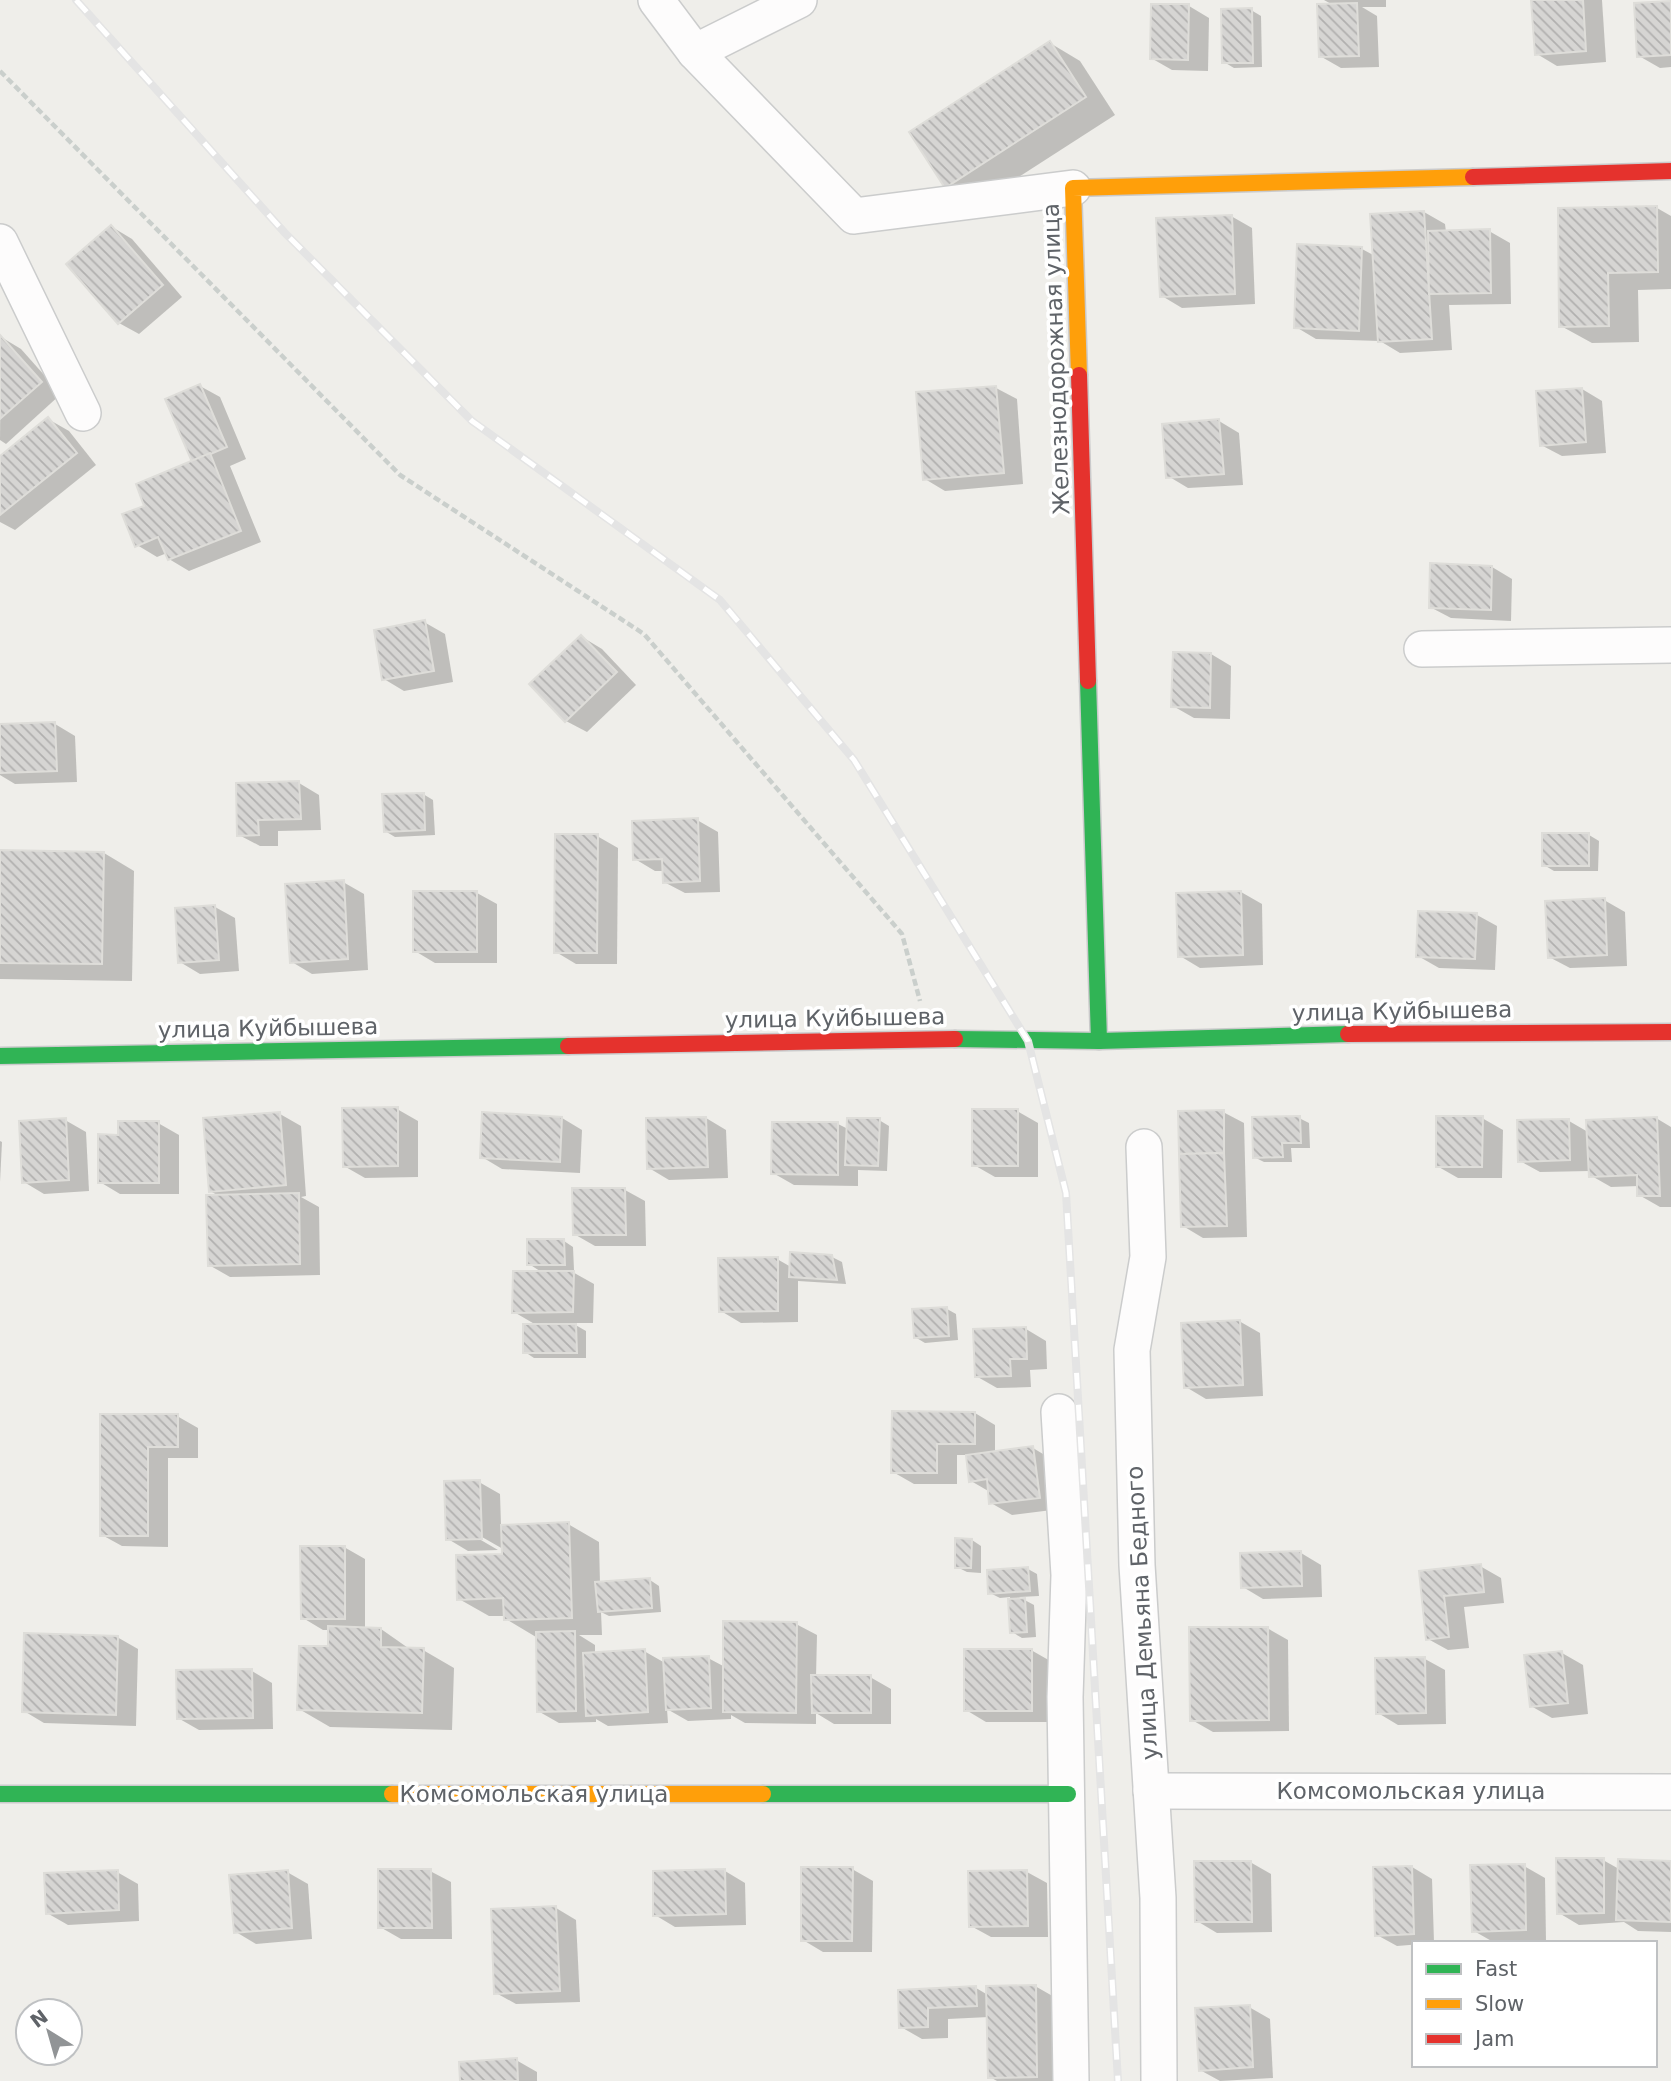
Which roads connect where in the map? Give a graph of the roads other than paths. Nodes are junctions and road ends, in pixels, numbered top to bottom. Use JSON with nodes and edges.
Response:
{"nodes":[{"id":1,"x":656,"y":0,"type":"edge"},
{"id":2,"x":799,"y":0,"type":"edge"},
{"id":3,"x":695,"y":52,"type":"junction"},
{"id":4,"x":1671,"y":171,"type":"edge"},
{"id":5,"x":1073,"y":188,"type":"junction"},
{"id":6,"x":0,"y":242,"type":"edge"},
{"id":7,"x":83,"y":413,"type":"dead end"},
{"id":8,"x":1671,"y":645,"type":"edge"},
{"id":9,"x":1422,"y":649,"type":"dead end"},
{"id":10,"x":1671,"y":1032,"type":"edge"},
{"id":11,"x":1099,"y":1041,"type":"junction"},
{"id":12,"x":0,"y":1056,"type":"edge"},
{"id":13,"x":1144,"y":1147,"type":"dead end"},
{"id":14,"x":1059,"y":1412,"type":"dead end"},
{"id":15,"x":1151,"y":1791,"type":"junction"},
{"id":16,"x":1671,"y":1792,"type":"edge"},
{"id":17,"x":0,"y":1794,"type":"edge"},
{"id":18,"x":1068,"y":1794,"type":"junction"},
{"id":19,"x":1071,"y":2081,"type":"edge"},
{"id":20,"x":1159,"y":2081,"type":"edge"}],
"edges":[{"from":1,"to":3,"type":"street"},
{"from":2,"to":3,"type":"street"},
{"from":3,"to":5,"type":"street"},
{"from":4,"to":5,"type":"street","name":"Железнодорожная улица"},
{"from":5,"to":11,"type":"street","name":"Железнодорожная улица"},
{"from":6,"to":7,"type":"street"},
{"from":8,"to":9,"type":"street"},
{"from":10,"to":11,"type":"street","name":"улица Куйбышева"},
{"from":11,"to":12,"type":"street","name":"улица Куйбышева"},
{"from":13,"to":15,"type":"street","name":"улица Демьяна Бедного"},
{"from":14,"to":18,"type":"street"},
{"from":15,"to":16,"type":"street","name":"Комсомольская улица"},
{"from":15,"to":20,"type":"street","name":"улица Демьяна Бедного"},
{"from":17,"to":18,"type":"street","name":"Комсомольская улица"},
{"from":18,"to":19,"type":"street"}]}
